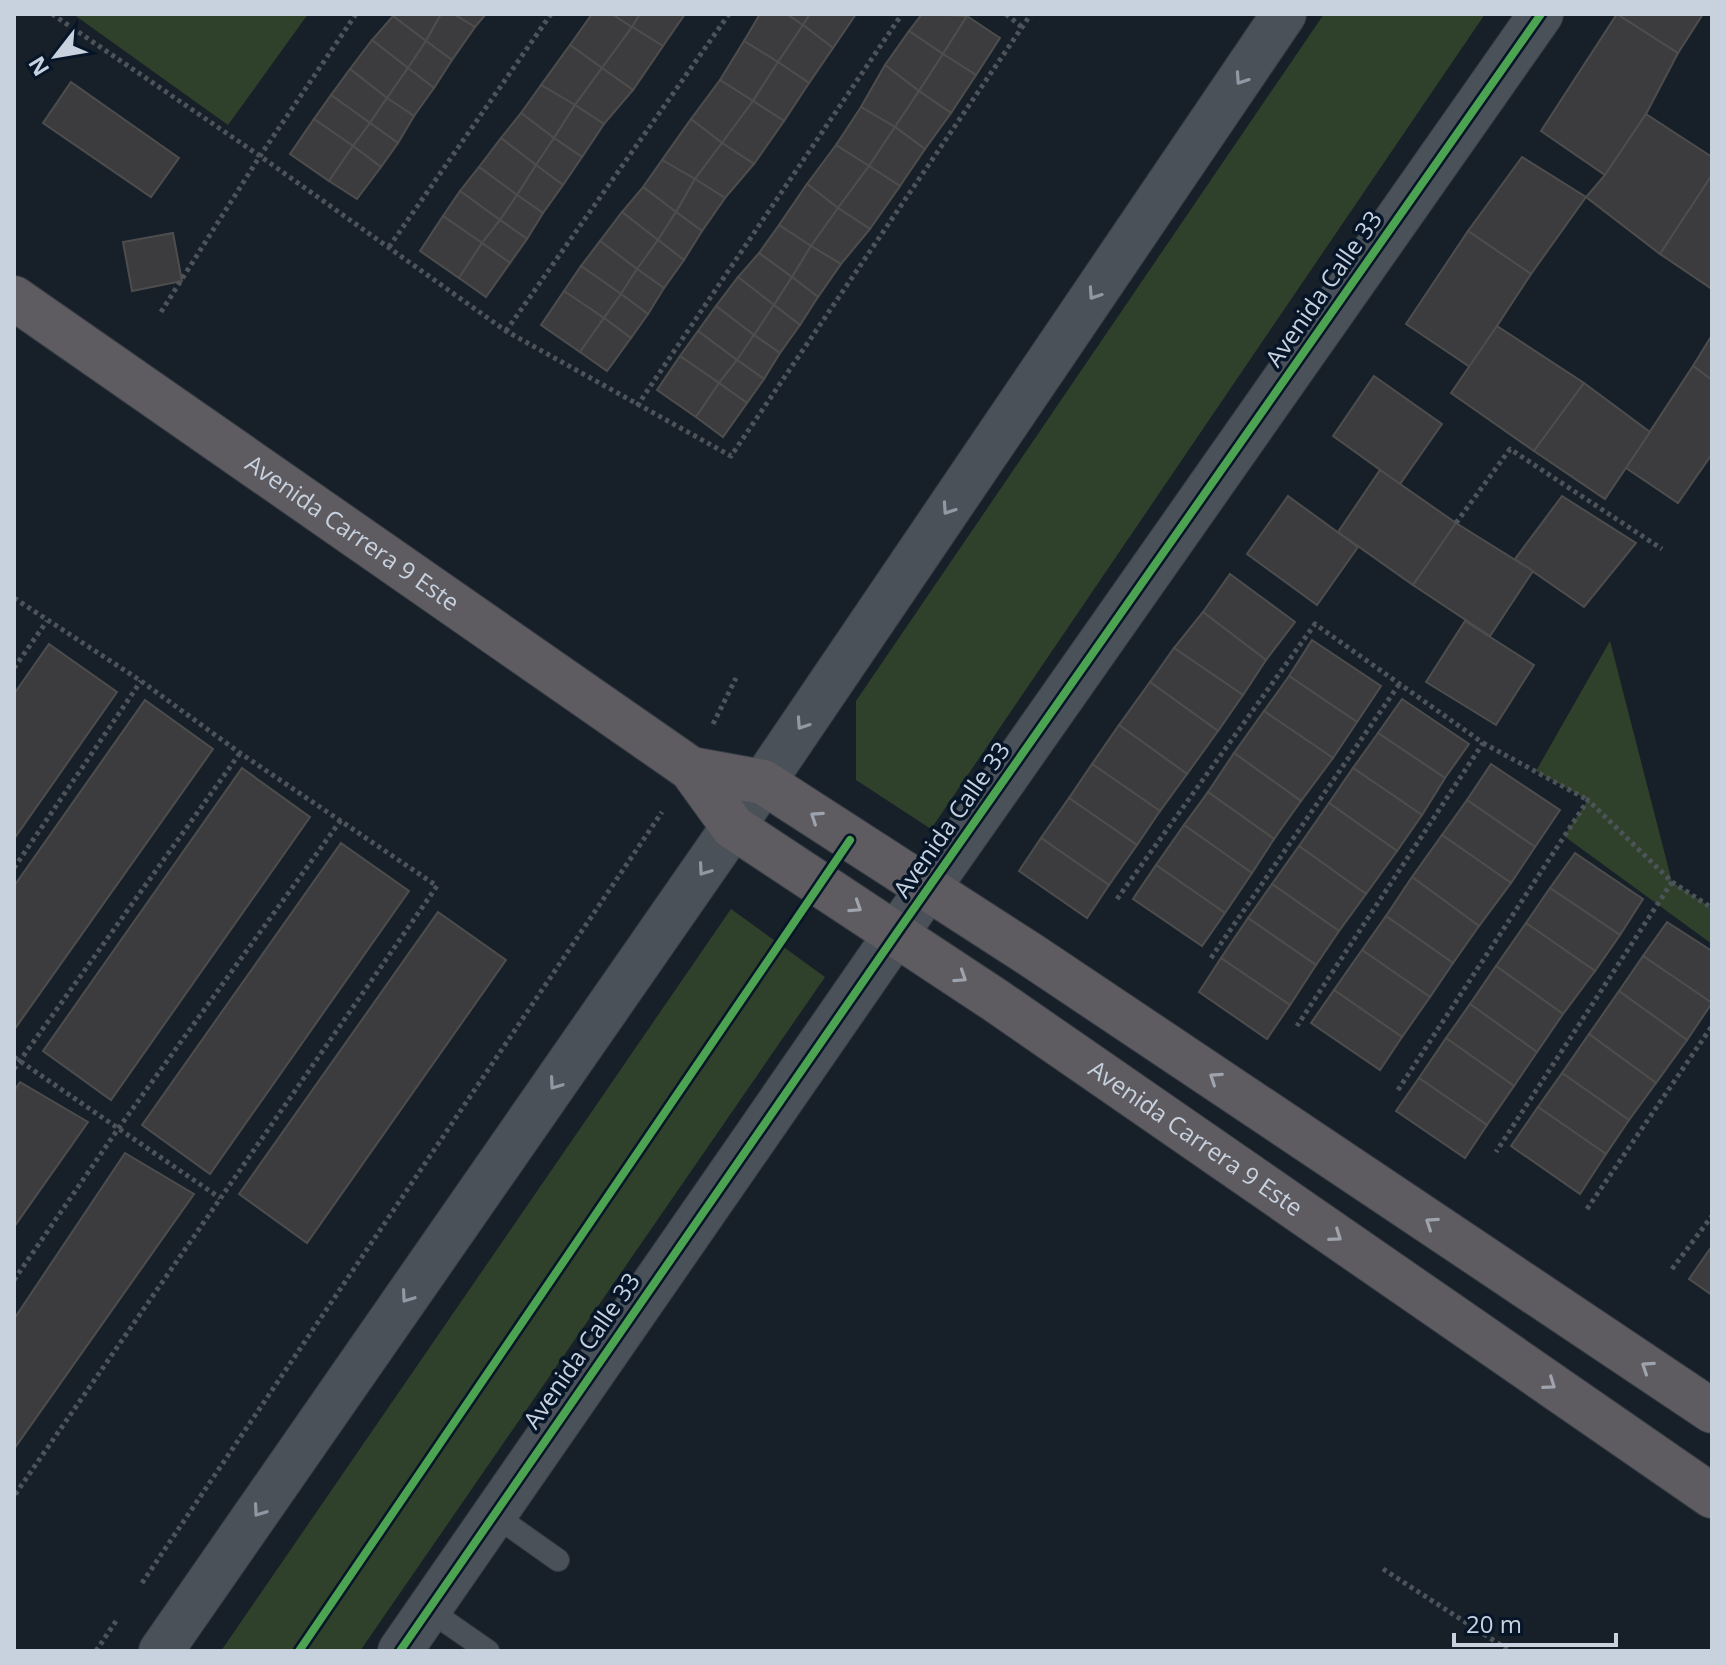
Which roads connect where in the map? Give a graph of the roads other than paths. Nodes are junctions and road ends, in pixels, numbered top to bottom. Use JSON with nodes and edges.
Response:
{"nodes":[{"id":1,"x":1284,"y":14,"type":"edge"},
{"id":2,"x":1541,"y":14,"type":"edge"},
{"id":3,"x":14,"y":298,"type":"edge"},
{"id":4,"x":691,"y":769,"type":"junction"},
{"id":5,"x":763,"y":782,"type":"junction"},
{"id":6,"x":733,"y":827,"type":"junction"},
{"id":7,"x":929,"y":889,"type":"junction"},
{"id":8,"x":896,"y":934,"type":"junction"},
{"id":9,"x":1712,"y":1411,"type":"edge"},
{"id":10,"x":1712,"y":1496,"type":"edge"},
{"id":11,"x":493,"y":1514,"type":"junction"},
{"id":12,"x":558,"y":1560,"type":"dead end"},
{"id":13,"x":429,"y":1610,"type":"junction"},
{"id":14,"x":161,"y":1651,"type":"edge"},
{"id":15,"x":400,"y":1651,"type":"edge"},
{"id":16,"x":488,"y":1651,"type":"edge"}],
"edges":[{"from":1,"to":5,"type":"street","one_way":true},
{"from":2,"to":7,"type":"street","name":"Avenida Calle 33"},
{"from":3,"to":4,"type":"main road","name":"Avenida Carrera 9 Este"},
{"from":4,"to":5,"type":"main road","name":"Avenida Carrera 9 Este"},
{"from":4,"to":6,"type":"main road","name":"Avenida Carrera 9 Este"},
{"from":5,"to":6,"type":"street"},
{"from":7,"to":5,"type":"main road","name":"Avenida Carrera 9 Este","one_way":true},
{"from":6,"to":8,"type":"main road","name":"Avenida Carrera 9 Este","one_way":true},
{"from":6,"to":14,"type":"street","one_way":true},
{"from":7,"to":8,"type":"street","name":"Avenida Calle 33"},
{"from":9,"to":7,"type":"main road","name":"Avenida Carrera 9 Este","one_way":true},
{"from":8,"to":10,"type":"main road","name":"Avenida Carrera 9 Este","one_way":true},
{"from":8,"to":11,"type":"street","name":"Avenida Calle 33"},
{"from":11,"to":12,"type":"lane"},
{"from":11,"to":13,"type":"street","name":"Avenida Calle 33"},
{"from":13,"to":15,"type":"street","name":"Avenida Calle 33"},
{"from":13,"to":16,"type":"lane"}]}
